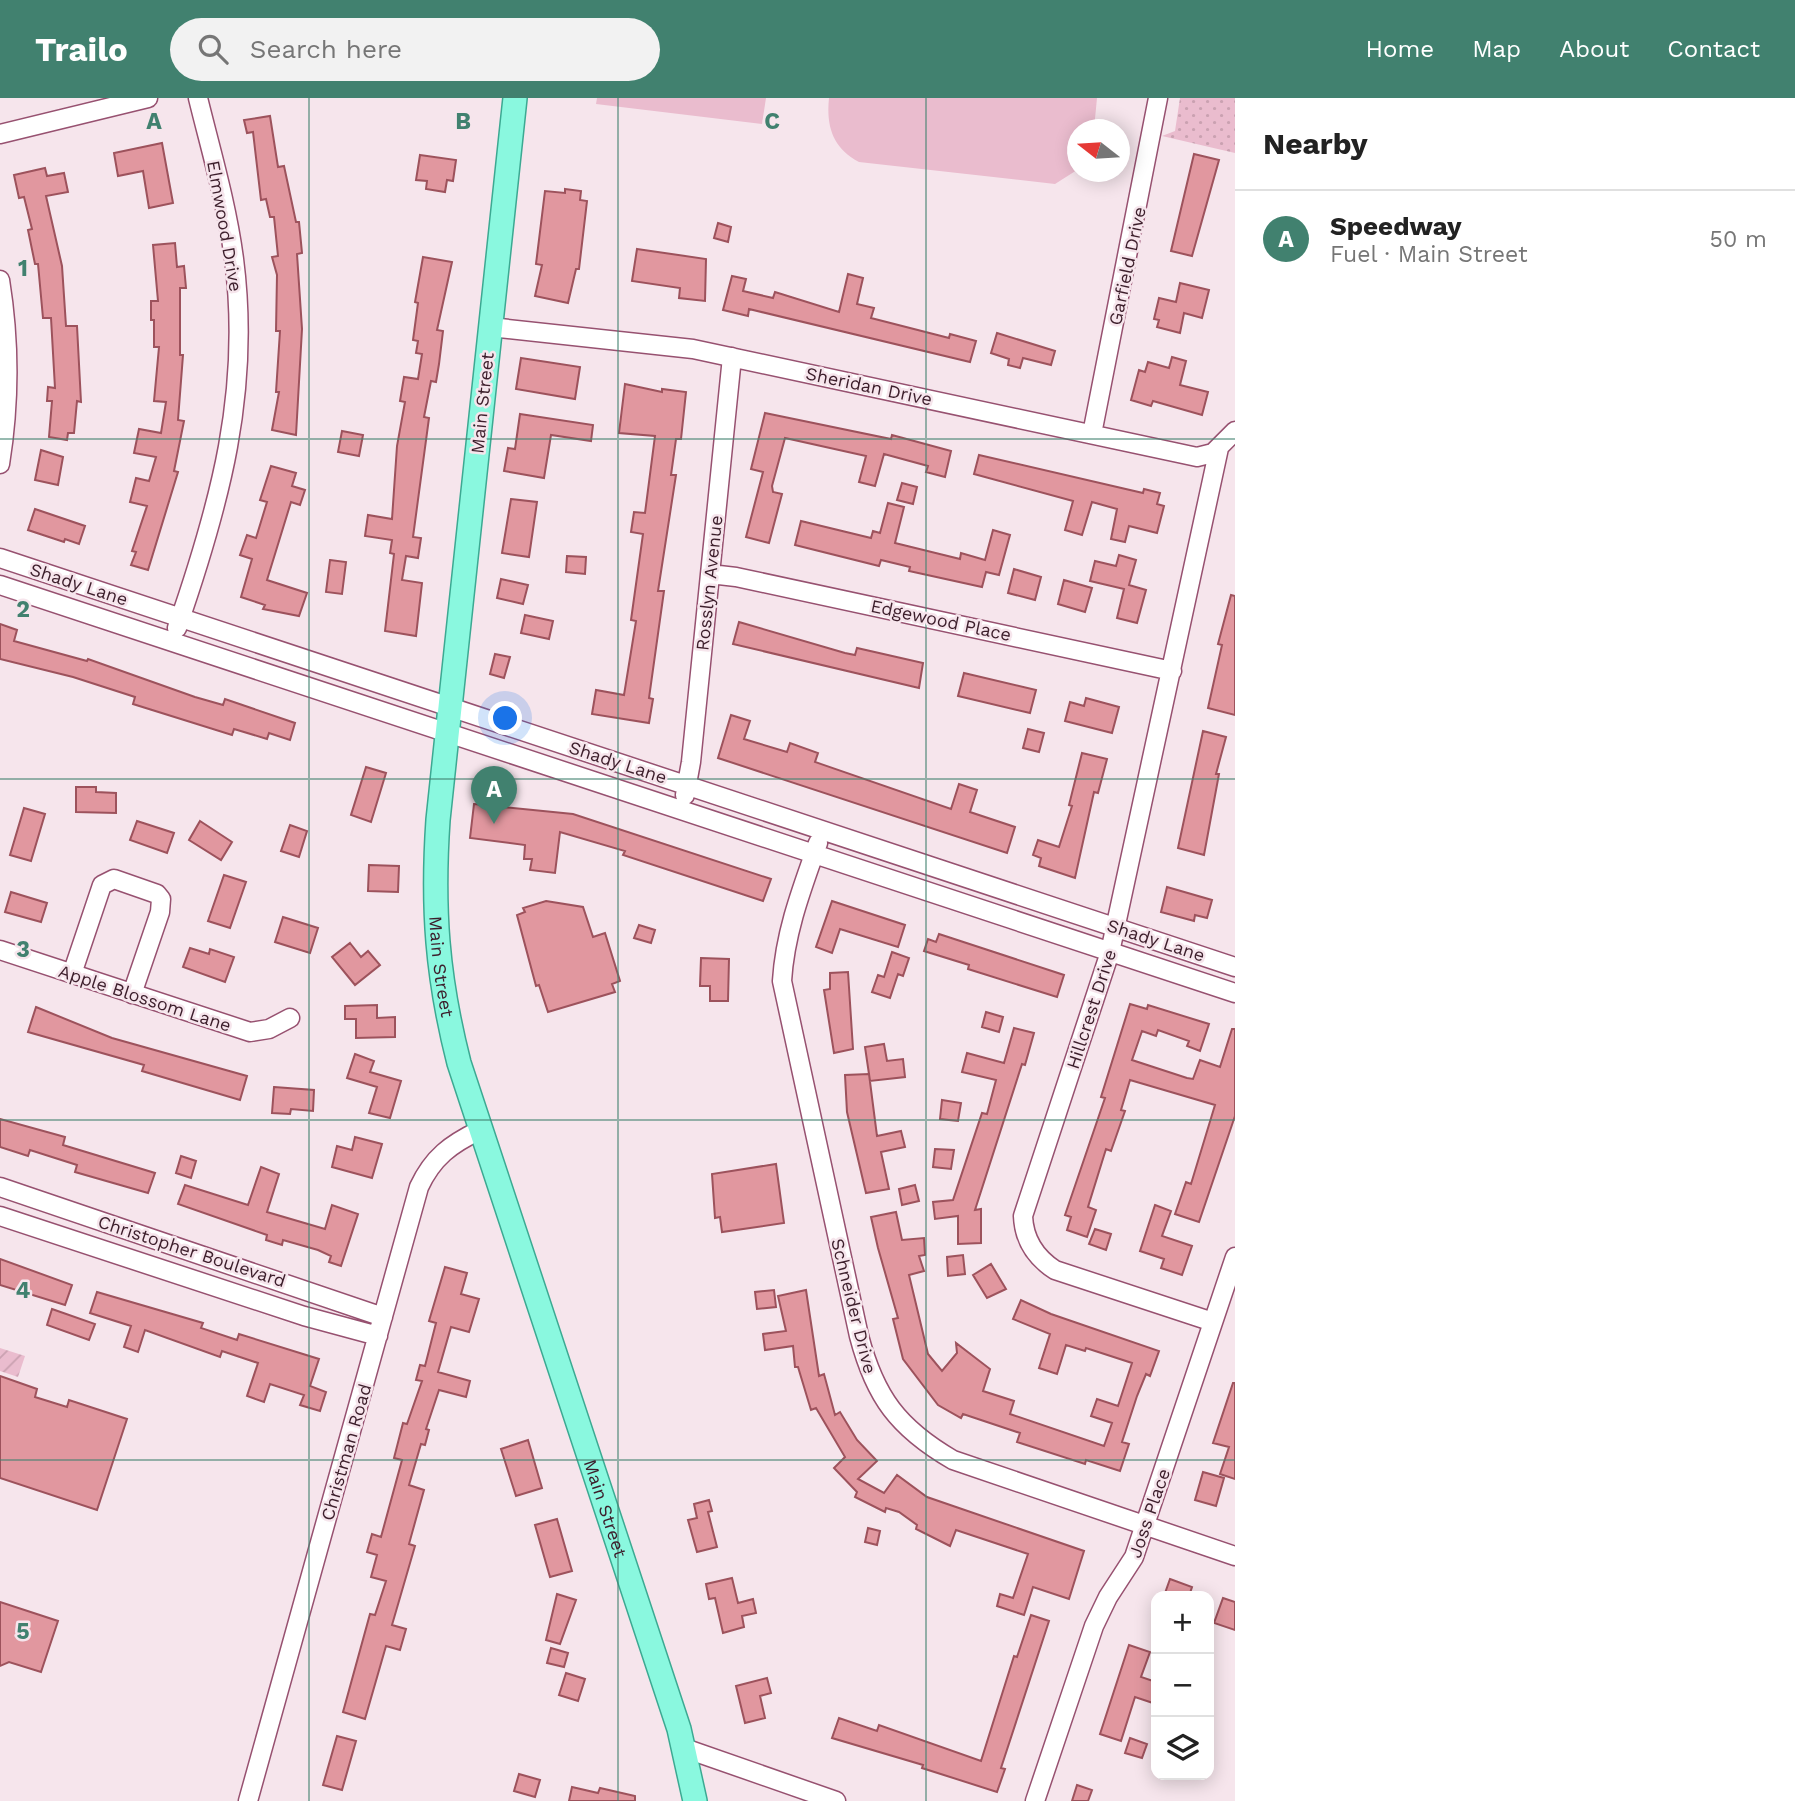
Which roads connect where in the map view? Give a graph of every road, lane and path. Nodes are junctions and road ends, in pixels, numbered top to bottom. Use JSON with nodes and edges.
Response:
{"nodes":[{"id":1,"x":148,"y":98,"type":"edge"},
{"id":2,"x":198,"y":98,"type":"edge"},
{"id":3,"x":515,"y":98,"type":"edge"},
{"id":4,"x":1158,"y":98,"type":"edge"},
{"id":5,"x":0,"y":134,"type":"edge"},
{"id":6,"x":0,"y":280,"type":"edge"},
{"id":7,"x":490,"y":327,"type":"junction"},
{"id":8,"x":732,"y":357,"type":"junction"},
{"id":9,"x":1235,"y":431,"type":"edge"},
{"id":10,"x":1092,"y":434,"type":"junction"},
{"id":11,"x":1219,"y":448,"type":"junction"},
{"id":12,"x":0,"y":464,"type":"edge"},
{"id":13,"x":0,"y":558,"type":"edge"},
{"id":14,"x":710,"y":574,"type":"junction"},
{"id":15,"x":0,"y":585,"type":"edge"},
{"id":16,"x":181,"y":618,"type":"junction"},
{"id":17,"x":172,"y":641,"type":"junction"},
{"id":18,"x":1172,"y":671,"type":"junction"},
{"id":19,"x":450,"y":705,"type":"junction"},
{"id":20,"x":447,"y":732,"type":"junction"},
{"id":21,"x":530,"y":733,"type":"junction"},
{"id":22,"x":522,"y":757,"type":"junction"},
{"id":23,"x":688,"y":785,"type":"junction"},
{"id":24,"x":681,"y":808,"type":"junction"},
{"id":25,"x":822,"y":830,"type":"junction"},
{"id":26,"x":814,"y":853,"type":"junction"},
{"id":27,"x":1115,"y":928,"type":"junction"},
{"id":28,"x":0,"y":950,"type":"edge"},
{"id":29,"x":1110,"y":952,"type":"junction"},
{"id":30,"x":1235,"y":967,"type":"edge"},
{"id":31,"x":72,"y":974,"type":"junction"},
{"id":32,"x":1235,"y":993,"type":"edge"},
{"id":33,"x":132,"y":994,"type":"junction"},
{"id":34,"x":290,"y":1018,"type":"dead end"},
{"id":35,"x":480,"y":1130,"type":"junction"},
{"id":36,"x":0,"y":1187,"type":"edge"},
{"id":37,"x":0,"y":1216,"type":"edge"},
{"id":38,"x":1235,"y":1257,"type":"edge"},
{"id":39,"x":383,"y":1317,"type":"junction"},
{"id":40,"x":1213,"y":1322,"type":"junction"},
{"id":41,"x":378,"y":1336,"type":"junction"},
{"id":42,"x":1145,"y":1525,"type":"junction"},
{"id":43,"x":1235,"y":1556,"type":"edge"},
{"id":44,"x":684,"y":1748,"type":"junction"},
{"id":45,"x":248,"y":1801,"type":"edge"},
{"id":46,"x":695,"y":1801,"type":"edge"},
{"id":47,"x":836,"y":1801,"type":"edge"},
{"id":48,"x":1035,"y":1801,"type":"edge"}],
"edges":[{"from":1,"to":5,"type":"street"},
{"from":2,"to":16,"type":"street","name":"Elmwood Drive"},
{"from":3,"to":7,"type":"main road","name":"Main Street"},
{"from":4,"to":10,"type":"street","name":"Garfield Drive"},
{"from":6,"to":12,"type":"street"},
{"from":7,"to":8,"type":"street","name":"Sheridan Drive"},
{"from":7,"to":19,"type":"main road","name":"Main Street"},
{"from":8,"to":10,"type":"street","name":"Sheridan Drive"},
{"from":8,"to":14,"type":"street","name":"Rosslyn Avenue"},
{"from":9,"to":11,"type":"street"},
{"from":10,"to":11,"type":"street","name":"Sheridan Drive"},
{"from":11,"to":18,"type":"street","name":"Hillcrest Drive"},
{"from":13,"to":16,"type":"street","name":"Shady Lane"},
{"from":14,"to":18,"type":"street","name":"Edgewood Place"},
{"from":14,"to":23,"type":"street","name":"Rosslyn Avenue"},
{"from":15,"to":17,"type":"street","name":"Shady Lane"},
{"from":16,"to":17,"type":"street","name":"Elmwood Drive"},
{"from":16,"to":19,"type":"street","name":"Shady Lane"},
{"from":17,"to":20,"type":"street","name":"Shady Lane"},
{"from":18,"to":27,"type":"street","name":"Hillcrest Drive"},
{"from":19,"to":20,"type":"main road","name":"Main Street"},
{"from":19,"to":21,"type":"street","name":"Shady Lane"},
{"from":20,"to":22,"type":"street","name":"Shady Lane"},
{"from":20,"to":35,"type":"main road","name":"Main Street"},
{"from":21,"to":22,"type":"street"},
{"from":21,"to":23,"type":"street","name":"Shady Lane"},
{"from":22,"to":24,"type":"street","name":"Shady Lane"},
{"from":23,"to":24,"type":"street","name":"Rosslyn Avenue"},
{"from":23,"to":25,"type":"street","name":"Shady Lane"},
{"from":24,"to":26,"type":"street","name":"Shady Lane"},
{"from":25,"to":26,"type":"street","name":"Schneider Drive"},
{"from":25,"to":27,"type":"street","name":"Shady Lane"},
{"from":26,"to":29,"type":"street","name":"Shady Lane"},
{"from":26,"to":42,"type":"street","name":"Schneider Drive"},
{"from":27,"to":29,"type":"street","name":"Hillcrest Drive"},
{"from":27,"to":30,"type":"street","name":"Shady Lane"},
{"from":28,"to":31,"type":"street","name":"Apple Blossom Lane"},
{"from":29,"to":32,"type":"street","name":"Shady Lane"},
{"from":29,"to":40,"type":"street","name":"Hillcrest Drive"},
{"from":31,"to":33,"type":"street","name":"Apple Blossom Lane"},
{"from":31,"to":33,"type":"street"},
{"from":33,"to":34,"type":"street","name":"Apple Blossom Lane"},
{"from":35,"to":39,"type":"street","name":"Christman Road"},
{"from":35,"to":44,"type":"main road","name":"Main Street"},
{"from":36,"to":39,"type":"street","name":"Christopher Boulevard"},
{"from":37,"to":41,"type":"street","name":"Christopher Boulevard"},
{"from":38,"to":40,"type":"street","name":"Joss Place"},
{"from":39,"to":41,"type":"street","name":"Christman Road"},
{"from":40,"to":42,"type":"street","name":"Joss Place"},
{"from":41,"to":45,"type":"street","name":"Christman Road"},
{"from":42,"to":43,"type":"street","name":"Schneider Drive"},
{"from":42,"to":48,"type":"street","name":"Joss Place"},
{"from":44,"to":46,"type":"main road","name":"Main Street"},
{"from":44,"to":47,"type":"street"}]}
